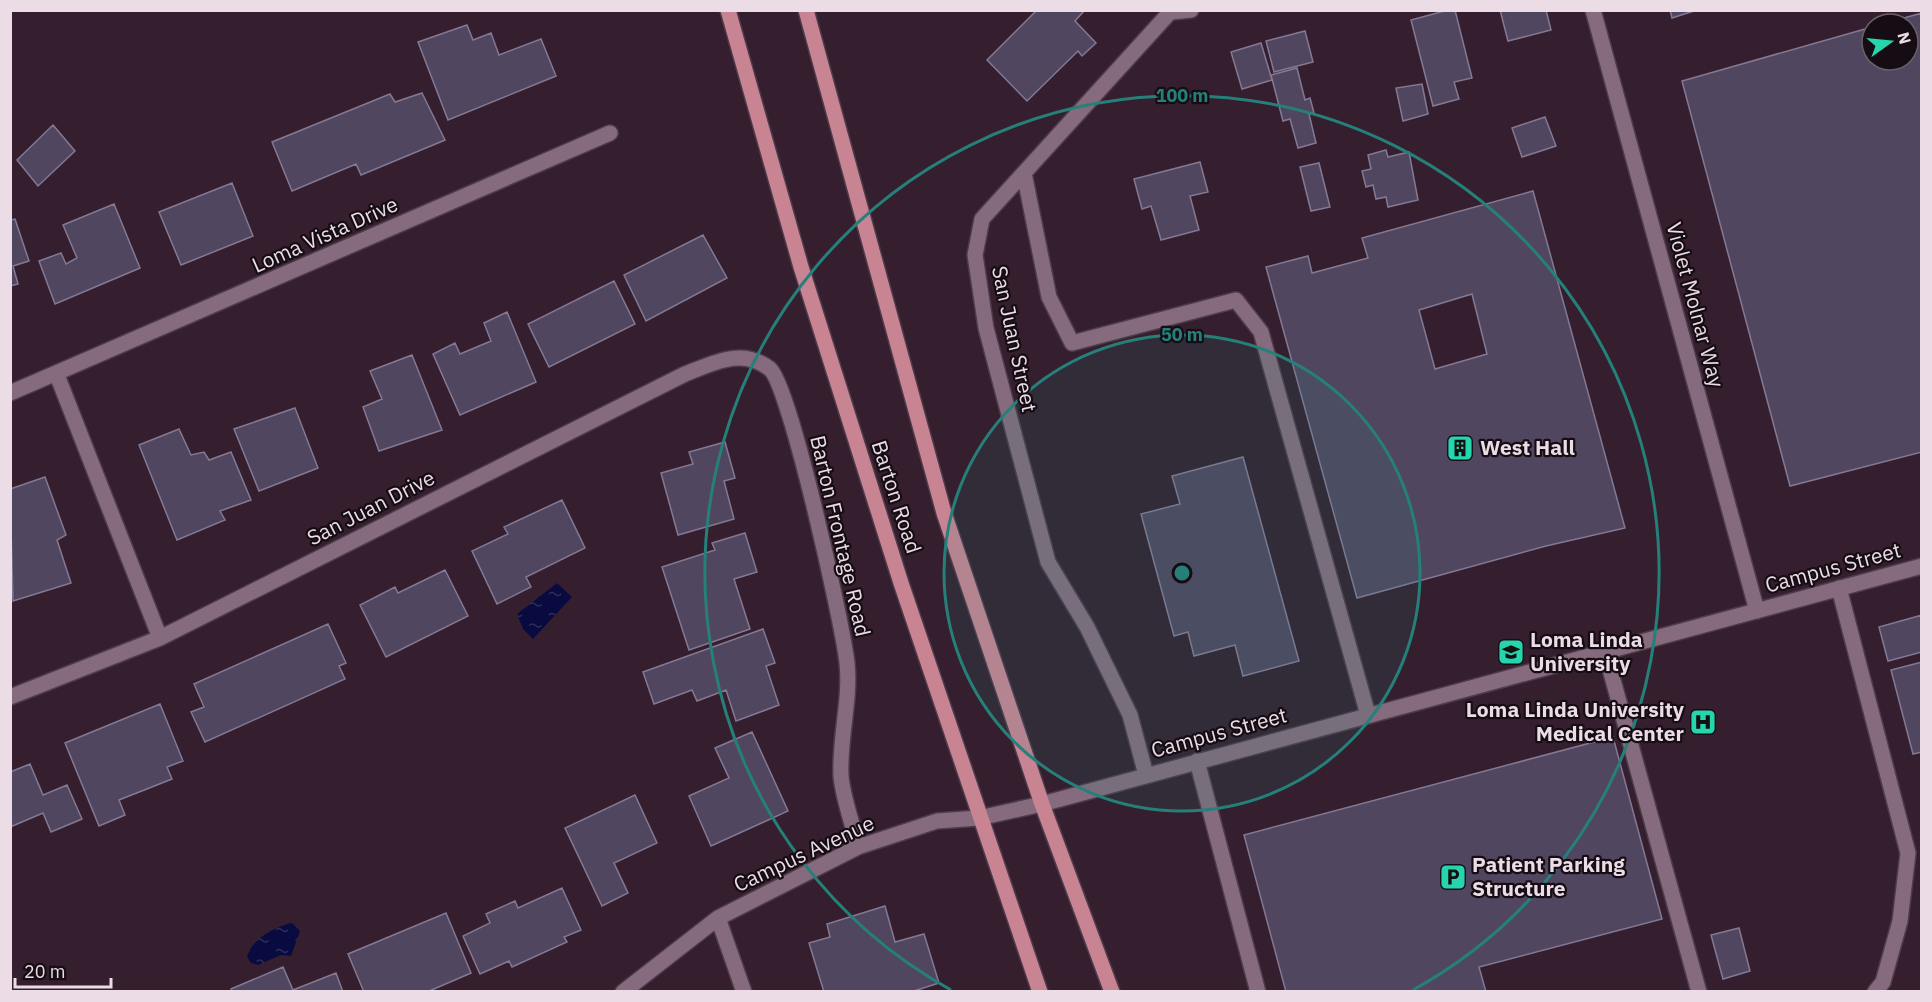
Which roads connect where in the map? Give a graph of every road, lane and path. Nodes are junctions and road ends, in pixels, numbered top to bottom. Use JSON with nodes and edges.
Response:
{"nodes":[{"id":1,"x":728,"y":10,"type":"edge"},
{"id":2,"x":806,"y":10,"type":"edge"},
{"id":3,"x":1191,"y":10,"type":"edge"},
{"id":4,"x":1593,"y":10,"type":"edge"},
{"id":5,"x":1172,"y":11,"type":"edge"},
{"id":6,"x":610,"y":133,"type":"dead end"},
{"id":7,"x":1024,"y":173,"type":"junction"},
{"id":8,"x":748,"y":357,"type":"joint"},
{"id":9,"x":57,"y":375,"type":"junction"},
{"id":10,"x":10,"y":393,"type":"edge"},
{"id":11,"x":1922,"y":566,"type":"edge"},
{"id":12,"x":1839,"y":588,"type":"junction"},
{"id":13,"x":1757,"y":611,"type":"junction"},
{"id":14,"x":160,"y":638,"type":"junction"},
{"id":15,"x":1605,"y":651,"type":"junction"},
{"id":16,"x":10,"y":697,"type":"edge"},
{"id":17,"x":1368,"y":715,"type":"junction"},
{"id":18,"x":1197,"y":762,"type":"junction"},
{"id":19,"x":1146,"y":775,"type":"junction"},
{"id":20,"x":1042,"y":804,"type":"junction"},
{"id":21,"x":979,"y":818,"type":"junction"},
{"id":22,"x":858,"y":847,"type":"junction"},
{"id":23,"x":718,"y":918,"type":"junction"},
{"id":24,"x":623,"y":992,"type":"edge"},
{"id":25,"x":744,"y":992,"type":"edge"},
{"id":26,"x":1040,"y":992,"type":"edge"},
{"id":27,"x":1112,"y":992,"type":"edge"},
{"id":28,"x":1258,"y":992,"type":"edge"},
{"id":29,"x":1699,"y":992,"type":"edge"},
{"id":30,"x":1875,"y":992,"type":"edge"}],
"edges":[{"from":1,"to":21,"type":"main road","name":"Barton Road"},
{"from":2,"to":20,"type":"main road","name":"Barton Road"},
{"from":3,"to":5,"type":"street"},
{"from":4,"to":13,"type":"street","name":"Violet Molnar Way"},
{"from":5,"to":7,"type":"street","name":"San Juan Street"},
{"from":6,"to":9,"type":"street","name":"Loma Vista Drive"},
{"from":7,"to":17,"type":"street"},
{"from":7,"to":19,"type":"street","name":"San Juan Street"},
{"from":8,"to":14,"type":"street","name":"San Juan Drive"},
{"from":8,"to":22,"type":"street","name":"Barton Frontage Road"},
{"from":9,"to":10,"type":"street","name":"Loma Vista Drive"},
{"from":9,"to":14,"type":"street"},
{"from":11,"to":12,"type":"street","name":"Campus Street"},
{"from":12,"to":13,"type":"street","name":"Campus Street"},
{"from":12,"to":30,"type":"street"},
{"from":13,"to":15,"type":"street"},
{"from":14,"to":16,"type":"street","name":"San Juan Drive"},
{"from":15,"to":17,"type":"street","name":"Campus Street"},
{"from":15,"to":29,"type":"street"},
{"from":17,"to":18,"type":"street","name":"Campus Street"},
{"from":18,"to":19,"type":"street","name":"Campus Street"},
{"from":18,"to":28,"type":"street"},
{"from":19,"to":20,"type":"street","name":"Campus Street"},
{"from":20,"to":21,"type":"street","name":"Campus Street"},
{"from":20,"to":27,"type":"main road","name":"Barton Road"},
{"from":21,"to":22,"type":"street","name":"Campus Avenue"},
{"from":21,"to":26,"type":"main road","name":"Barton Road"},
{"from":22,"to":23,"type":"street","name":"Campus Avenue"},
{"from":23,"to":24,"type":"street"},
{"from":23,"to":25,"type":"street"}]}
